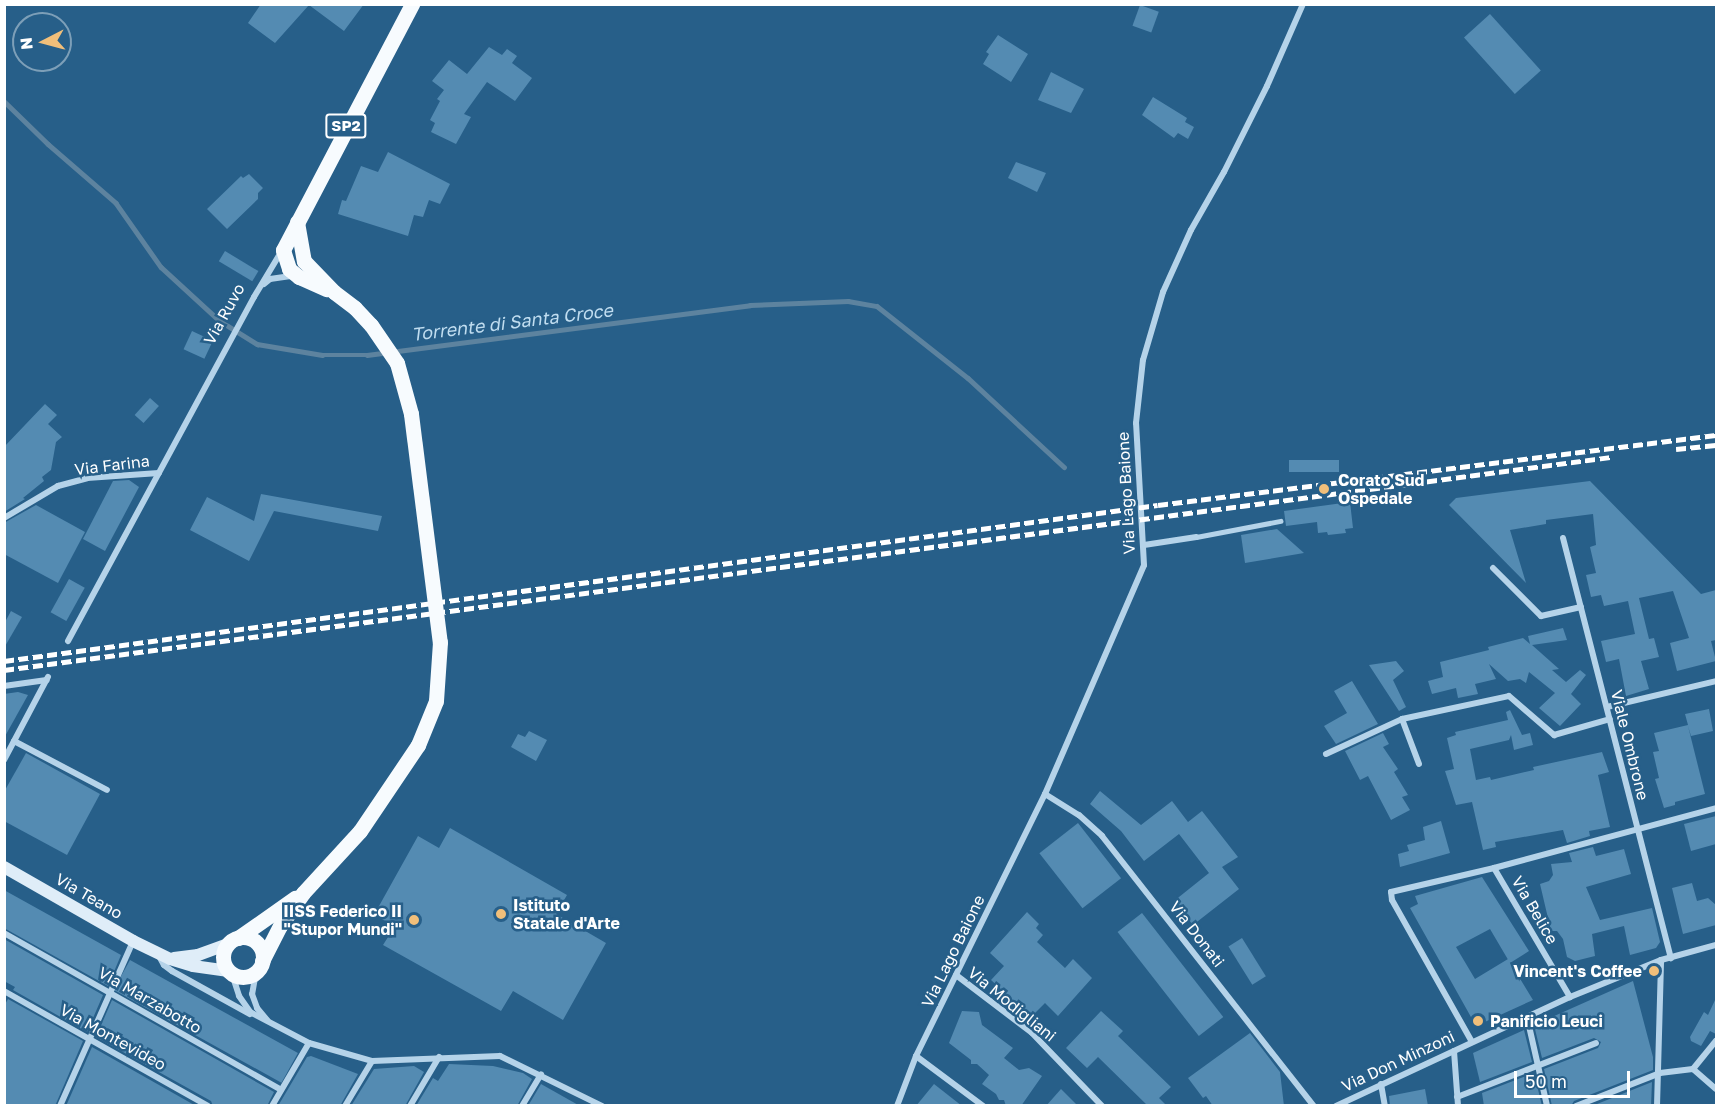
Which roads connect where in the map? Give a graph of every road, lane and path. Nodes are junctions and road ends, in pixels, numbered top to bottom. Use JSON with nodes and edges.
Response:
{"nodes":[{"id":1,"x":412,"y":4,"type":"edge"},
{"id":2,"x":1303,"y":4,"type":"edge"},
{"id":3,"x":297,"y":222,"type":"junction"},
{"id":4,"x":283,"y":250,"type":"junction"},
{"id":5,"x":304,"y":261,"type":"junction"},
{"id":6,"x":299,"y":277,"type":"junction"},
{"id":7,"x":334,"y":292,"type":"junction"},
{"id":8,"x":256,"y":294,"type":"junction"},
{"id":9,"x":159,"y":473,"type":"junction"},
{"id":10,"x":4,"y":518,"type":"edge"},
{"id":11,"x":1280,"y":521,"type":"dead end"},
{"id":12,"x":1196,"y":537,"type":"joint"},
{"id":13,"x":1563,"y":538,"type":"dead end"},
{"id":14,"x":1144,"y":545,"type":"junction"},
{"id":15,"x":1493,"y":568,"type":"dead end"},
{"id":16,"x":1581,"y":607,"type":"junction"},
{"id":17,"x":68,"y":641,"type":"dead end"},
{"id":18,"x":1716,"y":681,"type":"edge"},
{"id":19,"x":4,"y":686,"type":"edge"},
{"id":20,"x":1606,"y":707,"type":"junction"},
{"id":21,"x":1402,"y":719,"type":"junction"},
{"id":22,"x":1610,"y":719,"type":"junction"},
{"id":23,"x":14,"y":741,"type":"junction"},
{"id":24,"x":1326,"y":754,"type":"dead end"},
{"id":25,"x":4,"y":760,"type":"edge"},
{"id":26,"x":1419,"y":764,"type":"dead end"},
{"id":27,"x":107,"y":790,"type":"dead end"},
{"id":28,"x":1045,"y":794,"type":"junction"},
{"id":29,"x":1716,"y":808,"type":"edge"},
{"id":30,"x":1638,"y":831,"type":"junction"},
{"id":31,"x":4,"y":867,"type":"edge"},
{"id":32,"x":1494,"y":868,"type":"junction"},
{"id":33,"x":303,"y":893,"type":"junction"},
{"id":34,"x":4,"y":933,"type":"edge"},
{"id":35,"x":133,"y":941,"type":"junction"},
{"id":36,"x":234,"y":941,"type":"junction"},
{"id":37,"x":1716,"y":945,"type":"edge"},
{"id":38,"x":157,"y":952,"type":"junction"},
{"id":39,"x":1671,"y":958,"type":"junction"},
{"id":40,"x":170,"y":959,"type":"junction"},
{"id":41,"x":1661,"y":960,"type":"junction"},
{"id":42,"x":259,"y":967,"type":"junction"},
{"id":43,"x":231,"y":973,"type":"junction"},
{"id":44,"x":956,"y":975,"type":"junction"},
{"id":45,"x":4,"y":991,"type":"edge"},
{"id":46,"x":109,"y":992,"type":"junction"},
{"id":47,"x":1570,"y":997,"type":"junction"},
{"id":48,"x":257,"y":1017,"type":"junction"},
{"id":49,"x":1527,"y":1017,"type":"junction"},
{"id":50,"x":270,"y":1022,"type":"junction"},
{"id":51,"x":89,"y":1040,"type":"junction"},
{"id":52,"x":1716,"y":1041,"type":"edge"},
{"id":53,"x":1472,"y":1042,"type":"junction"},
{"id":54,"x":309,"y":1043,"type":"junction"},
{"id":55,"x":1596,"y":1043,"type":"dead end"},
{"id":56,"x":1454,"y":1051,"type":"junction"},
{"id":57,"x":916,"y":1056,"type":"junction"},
{"id":58,"x":439,"y":1057,"type":"junction"},
{"id":59,"x":372,"y":1061,"type":"junction"},
{"id":60,"x":1538,"y":1066,"type":"junction"},
{"id":61,"x":1693,"y":1069,"type":"junction"},
{"id":62,"x":1660,"y":1073,"type":"junction"},
{"id":63,"x":541,"y":1074,"type":"junction"},
{"id":64,"x":1381,"y":1084,"type":"junction"},
{"id":65,"x":1716,"y":1089,"type":"edge"},
{"id":66,"x":281,"y":1090,"type":"junction"},
{"id":67,"x":1457,"y":1097,"type":"junction"},
{"id":68,"x":588,"y":1102,"type":"edge"},
{"id":69,"x":60,"y":1106,"type":"edge"},
{"id":70,"x":208,"y":1106,"type":"edge"},
{"id":71,"x":272,"y":1106,"type":"edge"},
{"id":72,"x":345,"y":1106,"type":"edge"},
{"id":73,"x":410,"y":1106,"type":"edge"},
{"id":74,"x":522,"y":1106,"type":"edge"},
{"id":75,"x":602,"y":1106,"type":"edge"},
{"id":76,"x":897,"y":1106,"type":"edge"},
{"id":77,"x":983,"y":1106,"type":"edge"},
{"id":78,"x":1102,"y":1106,"type":"edge"},
{"id":79,"x":1314,"y":1106,"type":"edge"},
{"id":80,"x":1336,"y":1106,"type":"edge"},
{"id":81,"x":1385,"y":1106,"type":"edge"},
{"id":82,"x":1458,"y":1106,"type":"edge"},
{"id":83,"x":1547,"y":1106,"type":"edge"},
{"id":84,"x":1576,"y":1106,"type":"edge"},
{"id":85,"x":1657,"y":1106,"type":"edge"}],
"edges":[{"from":1,"to":3,"type":"main road","name":"Via Ruvo","number":"SP2"},
{"from":2,"to":14,"type":"street","name":"Via Lago Baione"},
{"from":3,"to":4,"type":"main road","name":"Via Ruvo","number":"SP2"},
{"from":3,"to":5,"type":"main road"},
{"from":4,"to":5,"type":"main road"},
{"from":4,"to":6,"type":"main road"},
{"from":4,"to":8,"type":"street","name":"Via Ruvo"},
{"from":5,"to":7,"type":"main road"},
{"from":6,"to":7,"type":"main road"},
{"from":6,"to":8,"type":"street"},
{"from":7,"to":33,"type":"main road","bridge":true},
{"from":8,"to":9,"type":"street","name":"Via Ruvo"},
{"from":9,"to":10,"type":"street","name":"Via Farina"},
{"from":9,"to":17,"type":"street","name":"Via Ruvo"},
{"from":11,"to":12,"type":"street"},
{"from":12,"to":14,"type":"street"},
{"from":13,"to":16,"type":"street","name":"Viale Ombrone"},
{"from":14,"to":28,"type":"street","name":"Via Lago Baione"},
{"from":15,"to":16,"type":"street"},
{"from":16,"to":20,"type":"street","name":"Viale Ombrone"},
{"from":18,"to":20,"type":"street"},
{"from":19,"to":23,"type":"street"},
{"from":20,"to":22,"type":"street","name":"Viale Ombrone"},
{"from":21,"to":22,"type":"street"},
{"from":21,"to":24,"type":"street"},
{"from":21,"to":26,"type":"street"},
{"from":22,"to":30,"type":"street","name":"Viale Ombrone"},
{"from":23,"to":25,"type":"street"},
{"from":23,"to":27,"type":"street"},
{"from":28,"to":44,"type":"street","name":"Via Lago Baione"},
{"from":28,"to":79,"type":"street","name":"Via Donati"},
{"from":29,"to":30,"type":"street"},
{"from":30,"to":32,"type":"street"},
{"from":30,"to":39,"type":"street","name":"Viale Ombrone"},
{"from":31,"to":35,"type":"main road","name":"Via Teano"},
{"from":32,"to":47,"type":"street","name":"Via Belice"},
{"from":32,"to":53,"type":"street"},
{"from":33,"to":36,"type":"main road"},
{"from":33,"to":42,"type":"main road"},
{"from":34,"to":46,"type":"street","name":"Via Marzabotto"},
{"from":35,"to":38,"type":"main road","name":"Via Teano"},
{"from":35,"to":46,"type":"street"},
{"from":36,"to":40,"type":"main road"},
{"from":36,"to":42,"type":"main road"},
{"from":36,"to":43,"type":"main road"},
{"from":37,"to":39,"type":"street","name":"Via Don Minzoni"},
{"from":38,"to":40,"type":"main road","name":"Via Teano"},
{"from":38,"to":48,"type":"street","name":"Via Teano"},
{"from":39,"to":41,"type":"street","name":"Via Don Minzoni"},
{"from":40,"to":43,"type":"main road","name":"Via Teano"},
{"from":41,"to":47,"type":"street","name":"Via Don Minzoni"},
{"from":41,"to":62,"type":"street"},
{"from":42,"to":43,"type":"main road"},
{"from":42,"to":50,"type":"street","name":"Via Teano"},
{"from":43,"to":48,"type":"street"},
{"from":44,"to":57,"type":"street","name":"Via Lago Baione"},
{"from":44,"to":78,"type":"street","name":"Via Modigliani"},
{"from":45,"to":51,"type":"street","name":"Via Montevideo"},
{"from":46,"to":51,"type":"street"},
{"from":46,"to":66,"type":"street","name":"Via Marzabotto"},
{"from":47,"to":49,"type":"street","name":"Via Don Minzoni"},
{"from":48,"to":50,"type":"street","name":"Via Teano"},
{"from":49,"to":53,"type":"street","name":"Via Don Minzoni"},
{"from":49,"to":60,"type":"street"},
{"from":50,"to":54,"type":"street","name":"Via Teano"},
{"from":51,"to":69,"type":"street"},
{"from":51,"to":70,"type":"street","name":"Via Montevideo"},
{"from":52,"to":61,"type":"street"},
{"from":53,"to":56,"type":"street","name":"Via Don Minzoni"},
{"from":54,"to":59,"type":"street","name":"Via Teano"},
{"from":54,"to":66,"type":"street"},
{"from":55,"to":60,"type":"street"},
{"from":56,"to":64,"type":"street","name":"Via Don Minzoni"},
{"from":56,"to":67,"type":"street"},
{"from":57,"to":76,"type":"street","name":"Via Lago Baione"},
{"from":57,"to":77,"type":"street"},
{"from":58,"to":59,"type":"street","name":"Via Teano"},
{"from":58,"to":63,"type":"street","name":"Via Teano"},
{"from":58,"to":73,"type":"street"},
{"from":59,"to":72,"type":"street"},
{"from":60,"to":67,"type":"street"},
{"from":60,"to":83,"type":"street"},
{"from":61,"to":62,"type":"street"},
{"from":61,"to":65,"type":"street"},
{"from":62,"to":84,"type":"street"},
{"from":62,"to":85,"type":"street"},
{"from":63,"to":68,"type":"street","name":"Via Teano"},
{"from":63,"to":74,"type":"street"},
{"from":64,"to":80,"type":"street","name":"Via Don Minzoni"},
{"from":64,"to":81,"type":"street"},
{"from":66,"to":71,"type":"street"},
{"from":67,"to":82,"type":"street"},
{"from":68,"to":75,"type":"street","name":"Via Teano"}]}
